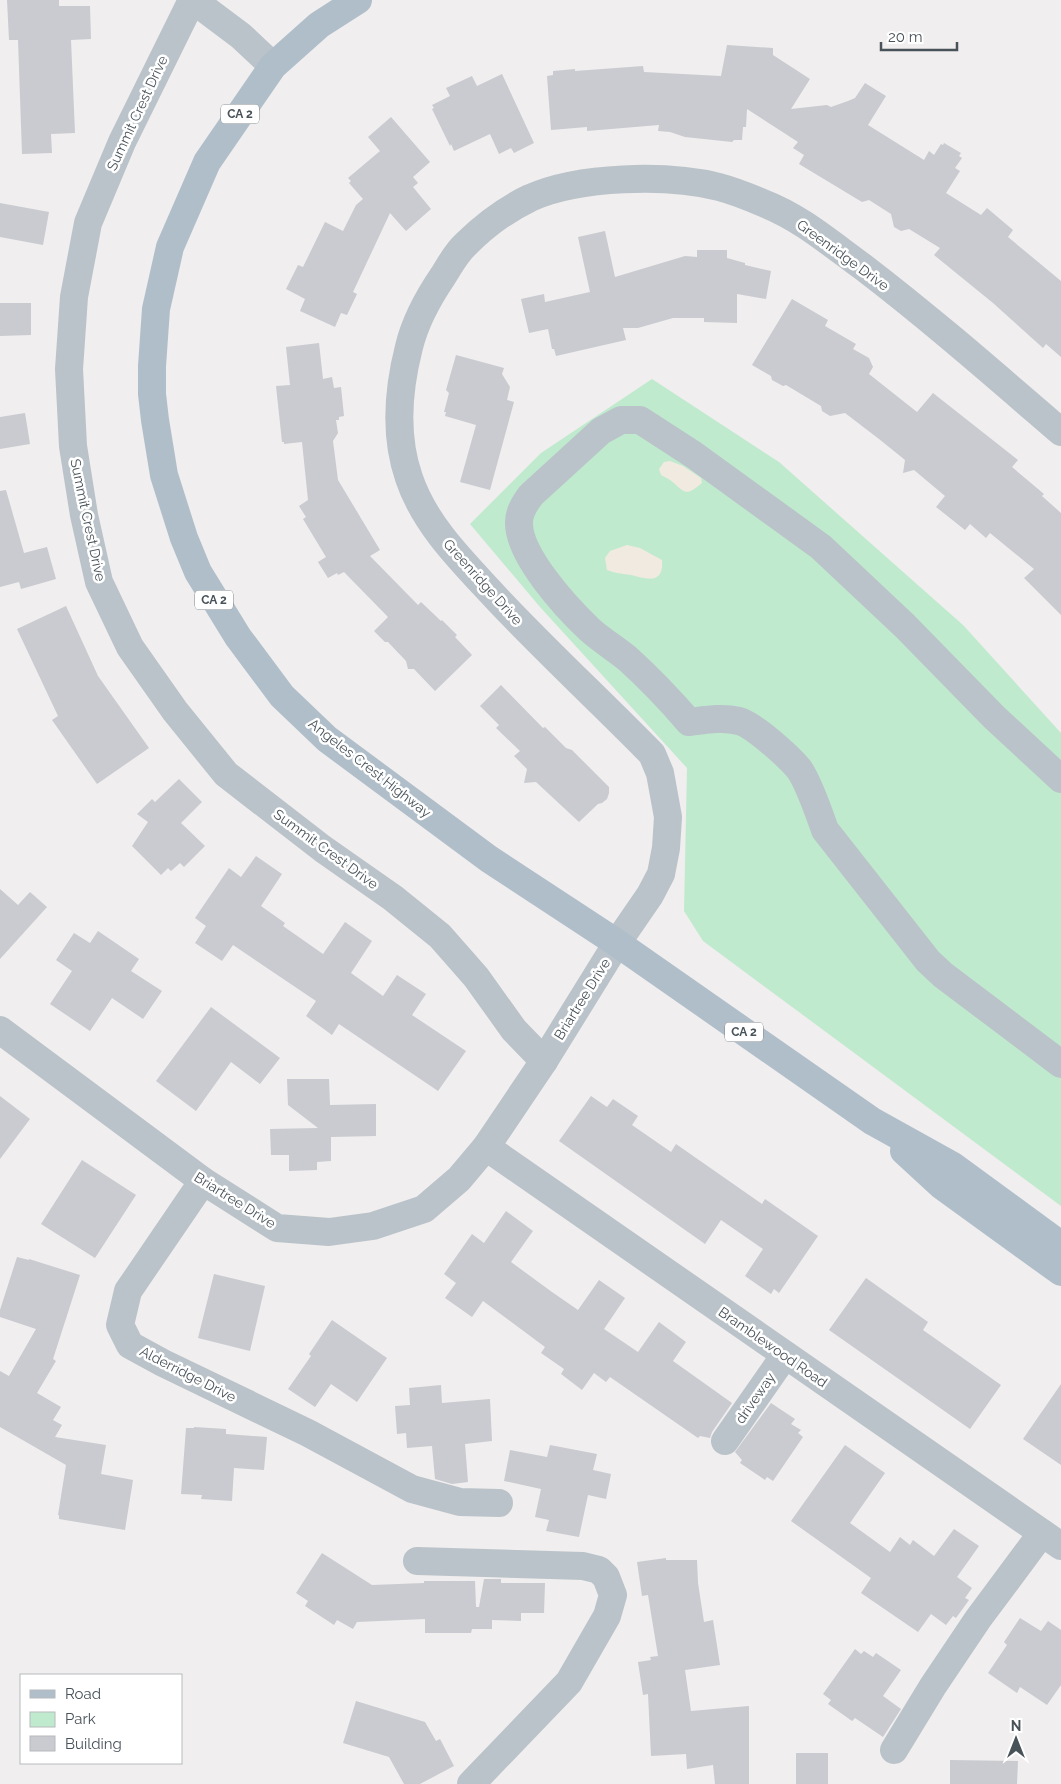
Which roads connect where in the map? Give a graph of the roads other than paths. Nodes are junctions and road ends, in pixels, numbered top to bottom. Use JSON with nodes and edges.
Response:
{"nodes":[{"id":1,"x":192,"y":0,"type":"edge"},
{"id":2,"x":358,"y":0,"type":"edge"},
{"id":3,"x":273,"y":66,"type":"junction"},
{"id":4,"x":1061,"y":432,"type":"edge"},
{"id":5,"x":1061,"y":779,"type":"edge"},
{"id":6,"x":617,"y":943,"type":"junction"},
{"id":7,"x":0,"y":1030,"type":"edge"},
{"id":8,"x":544,"y":1061,"type":"junction"},
{"id":9,"x":1061,"y":1064,"type":"edge"},
{"id":10,"x":872,"y":1121,"type":"junction"},
{"id":11,"x":486,"y":1147,"type":"junction"},
{"id":12,"x":203,"y":1181,"type":"junction"},
{"id":13,"x":1061,"y":1245,"type":"edge"},
{"id":14,"x":1061,"y":1272,"type":"edge"},
{"id":15,"x":785,"y":1355,"type":"junction"},
{"id":16,"x":725,"y":1442,"type":"dead end"},
{"id":17,"x":500,"y":1503,"type":"dead end"},
{"id":18,"x":1052,"y":1539,"type":"edge"},
{"id":19,"x":417,"y":1561,"type":"dead end"},
{"id":20,"x":894,"y":1750,"type":"dead end"},
{"id":21,"x":470,"y":1784,"type":"edge"}],
"edges":[{"from":1,"to":3,"type":"street"},
{"from":1,"to":8,"type":"street","name":"Summit Crest Drive"},
{"from":2,"to":3,"type":"main road","name":"Angeles Crest Highway","number":"CA 2"},
{"from":3,"to":6,"type":"main road","name":"Angeles Crest Highway","number":"CA 2"},
{"from":4,"to":6,"type":"street","name":"Greenridge Drive"},
{"from":5,"to":9,"type":"street"},
{"from":6,"to":8,"type":"street","name":"Briartree Drive"},
{"from":6,"to":10,"type":"main road","name":"Angeles Crest Highway","number":"CA 2"},
{"from":7,"to":12,"type":"street","name":"Briartree Drive"},
{"from":8,"to":11,"type":"street","name":"Briartree Drive"},
{"from":10,"to":13,"type":"main road","name":"Angeles Crest Highway","number":"CA 2"},
{"from":10,"to":14,"type":"main road","name":"Angeles Crest Highway","number":"CA 2"},
{"from":11,"to":12,"type":"street","name":"Briartree Drive"},
{"from":11,"to":15,"type":"street","name":"Bramblewood Road"},
{"from":12,"to":17,"type":"street","name":"Alderridge Drive"},
{"from":15,"to":16,"type":"street","name":"driveway"},
{"from":15,"to":18,"type":"street","name":"Bramblewood Road"},
{"from":18,"to":20,"type":"street"},
{"from":19,"to":21,"type":"street"}]}
